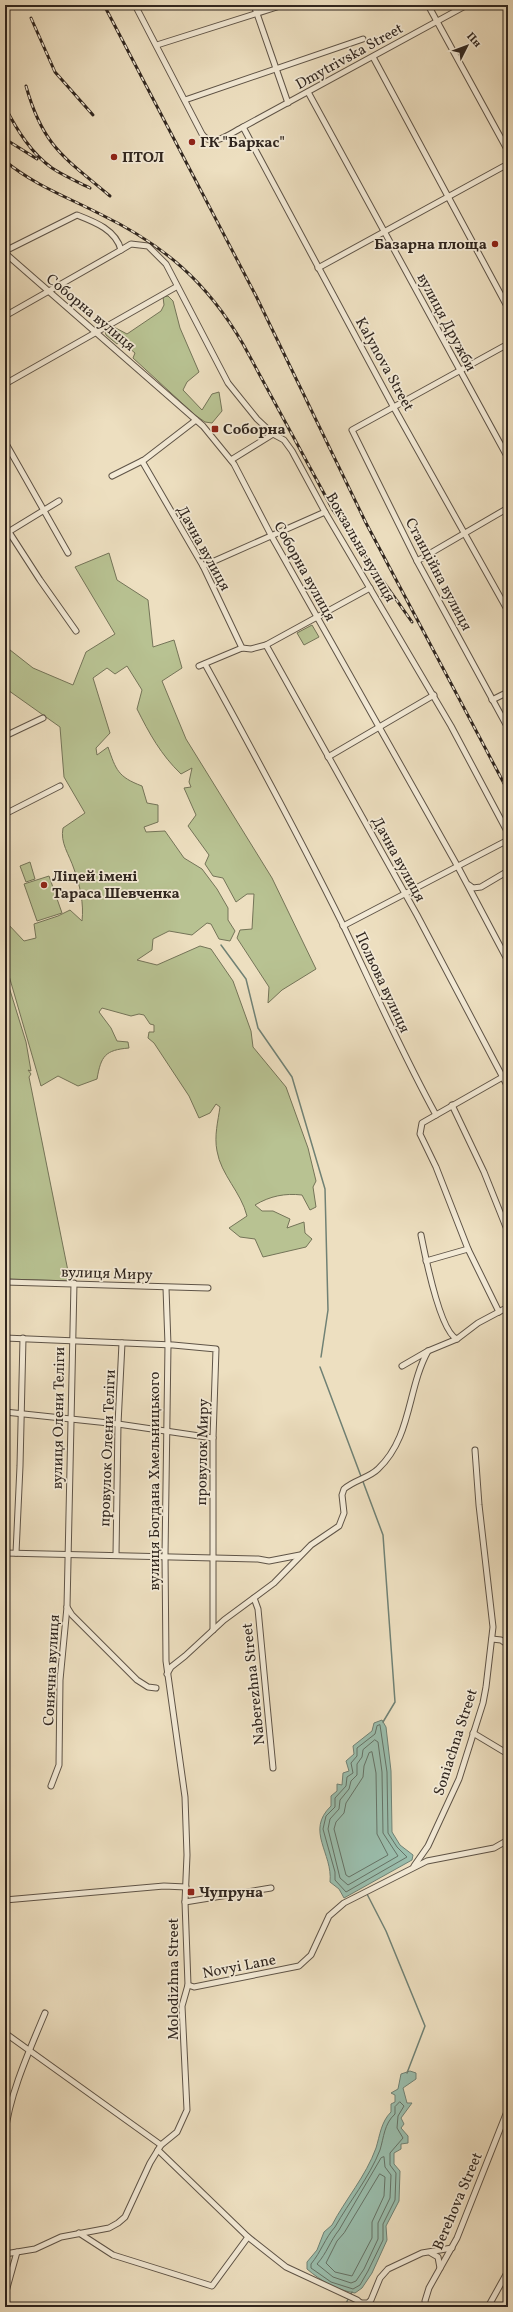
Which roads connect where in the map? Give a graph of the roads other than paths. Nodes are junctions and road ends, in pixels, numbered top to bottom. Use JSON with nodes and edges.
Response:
{"nodes":[{"id":1,"x":135,"y":5,"type":"edge"},
{"id":2,"x":254,"y":5,"type":"edge"},
{"id":3,"x":283,"y":5,"type":"edge"},
{"id":4,"x":428,"y":5,"type":"edge"},
{"id":5,"x":467,"y":5,"type":"edge"},
{"id":6,"x":256,"y":13,"type":"junction"},
{"id":7,"x":436,"y":21,"type":"junction"},
{"id":8,"x":362,"y":39,"type":"dead end"},
{"id":9,"x":156,"y":45,"type":"junction"},
{"id":10,"x":373,"y":57,"type":"junction"},
{"id":11,"x":275,"y":68,"type":"junction"},
{"id":12,"x":308,"y":92,"type":"junction"},
{"id":13,"x":185,"y":100,"type":"junction"},
{"id":14,"x":288,"y":103,"type":"junction"},
{"id":15,"x":243,"y":127,"type":"junction"},
{"id":16,"x":508,"y":151,"type":"edge"},
{"id":17,"x":508,"y":164,"type":"edge"},
{"id":18,"x":448,"y":197,"type":"junction"},
{"id":19,"x":384,"y":232,"type":"junction"},
{"id":20,"x":121,"y":250,"type":"junction"},
{"id":21,"x":5,"y":252,"type":"edge"},
{"id":22,"x":318,"y":268,"type":"junction"},
{"id":23,"x":176,"y":287,"type":"junction"},
{"id":24,"x":48,"y":292,"type":"junction"},
{"id":25,"x":508,"y":308,"type":"edge"},
{"id":26,"x":5,"y":316,"type":"edge"},
{"id":27,"x":97,"y":332,"type":"junction"},
{"id":28,"x":508,"y":344,"type":"edge"},
{"id":29,"x":459,"y":371,"type":"junction"},
{"id":30,"x":5,"y":384,"type":"edge"},
{"id":31,"x":393,"y":406,"type":"junction"},
{"id":32,"x":196,"y":420,"type":"junction"},
{"id":33,"x":273,"y":434,"type":"junction"},
{"id":34,"x":6,"y":444,"type":"edge"},
{"id":35,"x":508,"y":458,"type":"edge"},
{"id":36,"x":231,"y":460,"type":"junction"},
{"id":37,"x":142,"y":461,"type":"junction"},
{"id":38,"x":112,"y":476,"type":"dead end"},
{"id":39,"x":59,"y":501,"type":"dead end"},
{"id":40,"x":508,"y":508,"type":"edge"},
{"id":41,"x":43,"y":510,"type":"junction"},
{"id":42,"x":325,"y":512,"type":"junction"},
{"id":43,"x":7,"y":533,"type":"edge"},
{"id":44,"x":465,"y":533,"type":"junction"},
{"id":45,"x":272,"y":537,"type":"junction"},
{"id":46,"x":68,"y":553,"type":"dead end"},
{"id":47,"x":417,"y":561,"type":"junction"},
{"id":48,"x":203,"y":566,"type":"junction"},
{"id":49,"x":370,"y":588,"type":"junction"},
{"id":50,"x":508,"y":611,"type":"edge"},
{"id":51,"x":317,"y":617,"type":"junction"},
{"id":52,"x":76,"y":631,"type":"dead end"},
{"id":53,"x":266,"y":645,"type":"junction"},
{"id":54,"x":242,"y":648,"type":"junction"},
{"id":55,"x":205,"y":664,"type":"junction"},
{"id":56,"x":199,"y":666,"type":"dead end"},
{"id":57,"x":508,"y":692,"type":"edge"},
{"id":58,"x":434,"y":695,"type":"junction"},
{"id":59,"x":492,"y":700,"type":"junction"},
{"id":60,"x":43,"y":718,"type":"dead end"},
{"id":61,"x":379,"y":728,"type":"junction"},
{"id":62,"x":508,"y":728,"type":"edge"},
{"id":63,"x":5,"y":736,"type":"edge"},
{"id":64,"x":328,"y":758,"type":"junction"},
{"id":65,"x":60,"y":786,"type":"dead end"},
{"id":66,"x":5,"y":814,"type":"edge"},
{"id":67,"x":508,"y":833,"type":"edge"},
{"id":68,"x":508,"y":840,"type":"edge"},
{"id":69,"x":458,"y":867,"type":"junction"},
{"id":70,"x":508,"y":871,"type":"edge"},
{"id":71,"x":468,"y":884,"type":"junction"},
{"id":72,"x":481,"y":887,"type":"junction"},
{"id":73,"x":405,"y":894,"type":"junction"},
{"id":74,"x":476,"y":899,"type":"junction"},
{"id":75,"x":343,"y":926,"type":"junction"},
{"id":76,"x":508,"y":960,"type":"edge"},
{"id":77,"x":508,"y":1074,"type":"edge"},
{"id":78,"x":502,"y":1077,"type":"junction"},
{"id":79,"x":508,"y":1087,"type":"edge"},
{"id":80,"x":452,"y":1105,"type":"junction"},
{"id":81,"x":436,"y":1115,"type":"junction"},
{"id":82,"x":508,"y":1232,"type":"edge"},
{"id":83,"x":421,"y":1235,"type":"dead end"},
{"id":84,"x":468,"y":1249,"type":"junction"},
{"id":85,"x":426,"y":1261,"type":"junction"},
{"id":86,"x":5,"y":1282,"type":"edge"},
{"id":87,"x":74,"y":1283,"type":"junction"},
{"id":88,"x":166,"y":1288,"type":"junction"},
{"id":89,"x":208,"y":1288,"type":"dead end"},
{"id":90,"x":508,"y":1307,"type":"edge"},
{"id":91,"x":499,"y":1312,"type":"junction"},
{"id":92,"x":5,"y":1338,"type":"edge"},
{"id":93,"x":23,"y":1338,"type":"junction"},
{"id":94,"x":457,"y":1339,"type":"junction"},
{"id":95,"x":72,"y":1340,"type":"junction"},
{"id":96,"x":122,"y":1342,"type":"junction"},
{"id":97,"x":168,"y":1345,"type":"junction"},
{"id":98,"x":428,"y":1351,"type":"junction"},
{"id":99,"x":402,"y":1366,"type":"dead end"},
{"id":100,"x":5,"y":1412,"type":"edge"},
{"id":101,"x":22,"y":1414,"type":"junction"},
{"id":102,"x":70,"y":1419,"type":"junction"},
{"id":103,"x":118,"y":1424,"type":"junction"},
{"id":104,"x":165,"y":1431,"type":"junction"},
{"id":105,"x":213,"y":1438,"type":"junction"},
{"id":106,"x":475,"y":1450,"type":"dead end"},
{"id":107,"x":5,"y":1553,"type":"edge"},
{"id":108,"x":16,"y":1553,"type":"junction"},
{"id":109,"x":67,"y":1554,"type":"junction"},
{"id":110,"x":116,"y":1555,"type":"junction"},
{"id":111,"x":300,"y":1555,"type":"junction"},
{"id":112,"x":165,"y":1556,"type":"junction"},
{"id":113,"x":213,"y":1558,"type":"junction"},
{"id":114,"x":254,"y":1598,"type":"junction"},
{"id":115,"x":67,"y":1607,"type":"junction"},
{"id":116,"x":213,"y":1630,"type":"junction"},
{"id":117,"x":492,"y":1639,"type":"junction"},
{"id":118,"x":508,"y":1645,"type":"edge"},
{"id":119,"x":167,"y":1675,"type":"junction"},
{"id":120,"x":156,"y":1688,"type":"dead end"},
{"id":121,"x":473,"y":1733,"type":"junction"},
{"id":122,"x":508,"y":1754,"type":"edge"},
{"id":123,"x":273,"y":1768,"type":"dead end"},
{"id":124,"x":50,"y":1786,"type":"dead end"},
{"id":125,"x":508,"y":1840,"type":"edge"},
{"id":126,"x":414,"y":1866,"type":"junction"},
{"id":127,"x":186,"y":1887,"type":"junction"},
{"id":128,"x":271,"y":1888,"type":"dead end"},
{"id":129,"x":5,"y":1900,"type":"edge"},
{"id":130,"x":185,"y":1902,"type":"junction"},
{"id":131,"x":188,"y":1984,"type":"junction"},
{"id":132,"x":45,"y":2013,"type":"dead end"},
{"id":133,"x":5,"y":2033,"type":"edge"},
{"id":134,"x":29,"y":2051,"type":"junction"},
{"id":135,"x":508,"y":2109,"type":"edge"},
{"id":136,"x":5,"y":2134,"type":"edge"},
{"id":137,"x":161,"y":2145,"type":"junction"},
{"id":138,"x":158,"y":2150,"type":"junction"},
{"id":139,"x":80,"y":2233,"type":"junction"},
{"id":140,"x":248,"y":2237,"type":"junction"},
{"id":141,"x":452,"y":2248,"type":"junction"},
{"id":142,"x":17,"y":2252,"type":"junction"},
{"id":143,"x":430,"y":2252,"type":"junction"},
{"id":144,"x":5,"y":2254,"type":"edge"},
{"id":145,"x":440,"y":2269,"type":"junction"},
{"id":146,"x":508,"y":2271,"type":"edge"},
{"id":147,"x":5,"y":2295,"type":"edge"},
{"id":148,"x":363,"y":2305,"type":"edge"},
{"id":149,"x":426,"y":2307,"type":"edge"},
{"id":150,"x":488,"y":2307,"type":"edge"}],
"edges":[{"from":1,"to":9,"type":"street"},
{"from":2,"to":6,"type":"street"},
{"from":3,"to":6,"type":"street"},
{"from":4,"to":7,"type":"street"},
{"from":5,"to":7,"type":"street","name":"Dmytrivska Street"},
{"from":6,"to":9,"type":"street"},
{"from":6,"to":11,"type":"street"},
{"from":7,"to":10,"type":"street","name":"Dmytrivska Street"},
{"from":7,"to":16,"type":"street"},
{"from":8,"to":11,"type":"street"},
{"from":9,"to":13,"type":"street"},
{"from":10,"to":12,"type":"street","name":"Dmytrivska Street"},
{"from":10,"to":18,"type":"street"},
{"from":11,"to":13,"type":"street"},
{"from":11,"to":14,"type":"street"},
{"from":12,"to":14,"type":"street","name":"Dmytrivska Street"},
{"from":12,"to":19,"type":"street","name":"вулиця Дружби"},
{"from":13,"to":15,"type":"street"},
{"from":14,"to":15,"type":"street","name":"Dmytrivska Street"},
{"from":15,"to":22,"type":"street","name":"Kalynova Street"},
{"from":17,"to":18,"type":"street"},
{"from":18,"to":19,"type":"street"},
{"from":18,"to":25,"type":"street"},
{"from":19,"to":22,"type":"street"},
{"from":19,"to":29,"type":"street","name":"вулиця Дружби"},
{"from":20,"to":21,"type":"street"},
{"from":20,"to":23,"type":"street","name":"Вокзальна вулиця"},
{"from":20,"to":24,"type":"street","name":"Вокзальна вулиця"},
{"from":21,"to":24,"type":"street","name":"Соборна вулиця"},
{"from":22,"to":31,"type":"street","name":"Kalynova Street"},
{"from":23,"to":27,"type":"street"},
{"from":23,"to":33,"type":"street","name":"Вокзальна вулиця"},
{"from":24,"to":26,"type":"street","name":"Вокзальна вулиця"},
{"from":24,"to":27,"type":"street","name":"Соборна вулиця"},
{"from":27,"to":30,"type":"street"},
{"from":27,"to":32,"type":"street","name":"Соборна вулиця"},
{"from":28,"to":29,"type":"street"},
{"from":29,"to":31,"type":"street"},
{"from":29,"to":35,"type":"street","name":"вулиця Дружби"},
{"from":31,"to":44,"type":"street","name":"Kalynova Street"},
{"from":31,"to":47,"type":"street","name":"Станційна вулиця"},
{"from":32,"to":36,"type":"street","name":"Соборна вулиця"},
{"from":32,"to":37,"type":"street"},
{"from":33,"to":36,"type":"street"},
{"from":33,"to":42,"type":"street","name":"Вокзальна вулиця"},
{"from":34,"to":41,"type":"street"},
{"from":36,"to":45,"type":"street","name":"Соборна вулиця"},
{"from":37,"to":38,"type":"street"},
{"from":37,"to":48,"type":"street","name":"Дачна вулиця"},
{"from":39,"to":41,"type":"street"},
{"from":40,"to":44,"type":"street"},
{"from":41,"to":43,"type":"street"},
{"from":41,"to":46,"type":"street"},
{"from":42,"to":45,"type":"street"},
{"from":42,"to":49,"type":"street","name":"Вокзальна вулиця"},
{"from":43,"to":52,"type":"street"},
{"from":44,"to":47,"type":"street"},
{"from":44,"to":50,"type":"street","name":"Kalynova Street"},
{"from":45,"to":48,"type":"street"},
{"from":45,"to":51,"type":"street","name":"Соборна вулиця"},
{"from":47,"to":59,"type":"street","name":"Станційна вулиця"},
{"from":48,"to":54,"type":"street","name":"Дачна вулиця"},
{"from":49,"to":51,"type":"street"},
{"from":49,"to":58,"type":"street","name":"Вокзальна вулиця"},
{"from":51,"to":53,"type":"street"},
{"from":51,"to":61,"type":"street","name":"Соборна вулиця"},
{"from":53,"to":54,"type":"street"},
{"from":53,"to":64,"type":"street","name":"Дачна вулиця"},
{"from":54,"to":55,"type":"street"},
{"from":55,"to":56,"type":"street"},
{"from":55,"to":75,"type":"street","name":"Польова вулиця"},
{"from":57,"to":59,"type":"street"},
{"from":58,"to":61,"type":"street"},
{"from":58,"to":67,"type":"street","name":"Вокзальна вулиця"},
{"from":59,"to":62,"type":"street","name":"Станційна вулиця"},
{"from":60,"to":63,"type":"street"},
{"from":61,"to":64,"type":"street"},
{"from":61,"to":69,"type":"street","name":"Соборна вулиця"},
{"from":64,"to":73,"type":"street","name":"Дачна вулиця"},
{"from":65,"to":66,"type":"street"},
{"from":68,"to":69,"type":"street"},
{"from":69,"to":71,"type":"street","name":"Соборна вулиця"},
{"from":69,"to":73,"type":"street"},
{"from":70,"to":72,"type":"street"},
{"from":71,"to":72,"type":"street"},
{"from":71,"to":74,"type":"street","name":"Соборна вулиця"},
{"from":72,"to":74,"type":"street"},
{"from":73,"to":75,"type":"street"},
{"from":73,"to":78,"type":"street","name":"Дачна вулиця"},
{"from":74,"to":76,"type":"street","name":"Соборна вулиця"},
{"from":75,"to":81,"type":"street","name":"Польова вулиця"},
{"from":77,"to":78,"type":"street"},
{"from":78,"to":79,"type":"street","name":"Дачна вулиця"},
{"from":78,"to":80,"type":"street"},
{"from":80,"to":81,"type":"street"},
{"from":80,"to":82,"type":"street"},
{"from":81,"to":84,"type":"street"},
{"from":83,"to":85,"type":"street"},
{"from":84,"to":85,"type":"street"},
{"from":84,"to":91,"type":"street"},
{"from":85,"to":94,"type":"street"},
{"from":86,"to":87,"type":"street","name":"вулиця Миру"},
{"from":87,"to":88,"type":"street","name":"вулиця Миру"},
{"from":87,"to":95,"type":"street","name":"вулиця Олени Теліги"},
{"from":88,"to":89,"type":"street","name":"вулиця Миру"},
{"from":88,"to":97,"type":"street","name":"вулиця Богдана Хмельницького"},
{"from":90,"to":91,"type":"street"},
{"from":91,"to":94,"type":"street"},
{"from":92,"to":93,"type":"street"},
{"from":93,"to":95,"type":"street"},
{"from":93,"to":101,"type":"street"},
{"from":94,"to":98,"type":"street"},
{"from":95,"to":96,"type":"street"},
{"from":95,"to":102,"type":"street","name":"вулиця Олени Теліги"},
{"from":96,"to":97,"type":"street"},
{"from":96,"to":103,"type":"street","name":"провулок Олени Теліги"},
{"from":97,"to":104,"type":"street","name":"вулиця Богдана Хмельницького"},
{"from":97,"to":105,"type":"street","name":"провулок Миру"},
{"from":98,"to":99,"type":"street"},
{"from":98,"to":111,"type":"street"},
{"from":100,"to":101,"type":"street"},
{"from":101,"to":102,"type":"street"},
{"from":101,"to":108,"type":"street"},
{"from":102,"to":103,"type":"street"},
{"from":102,"to":109,"type":"street","name":"вулиця Олени Теліги"},
{"from":103,"to":104,"type":"street"},
{"from":103,"to":110,"type":"street","name":"провулок Олени Теліги"},
{"from":104,"to":105,"type":"street"},
{"from":104,"to":112,"type":"street","name":"вулиця Богдана Хмельницького"},
{"from":105,"to":113,"type":"street","name":"провулок Миру"},
{"from":106,"to":117,"type":"street","name":"Soniachna Street"},
{"from":107,"to":108,"type":"street"},
{"from":108,"to":109,"type":"street"},
{"from":109,"to":110,"type":"street"},
{"from":109,"to":115,"type":"street","name":"Сонячна вулиця"},
{"from":110,"to":112,"type":"street"},
{"from":111,"to":113,"type":"street"},
{"from":111,"to":114,"type":"street"},
{"from":112,"to":113,"type":"street"},
{"from":112,"to":119,"type":"street","name":"вулиця Богдана Хмельницького"},
{"from":113,"to":116,"type":"street","name":"провулок Миру"},
{"from":114,"to":116,"type":"street"},
{"from":114,"to":123,"type":"street","name":"Naberezhna Street"},
{"from":115,"to":120,"type":"street"},
{"from":115,"to":124,"type":"street","name":"Сонячна вулиця"},
{"from":116,"to":119,"type":"street"},
{"from":117,"to":118,"type":"street"},
{"from":117,"to":121,"type":"street","name":"Soniachna Street"},
{"from":119,"to":127,"type":"street","name":"Molodizhna Street"},
{"from":121,"to":122,"type":"street"},
{"from":121,"to":126,"type":"street","name":"Soniachna Street"},
{"from":125,"to":126,"type":"street"},
{"from":126,"to":131,"type":"street","name":"Novyi Lane"},
{"from":127,"to":129,"type":"street"},
{"from":127,"to":130,"type":"street","name":"Molodizhna Street"},
{"from":128,"to":130,"type":"street"},
{"from":130,"to":131,"type":"street","name":"Molodizhna Street"},
{"from":131,"to":137,"type":"street","name":"Molodizhna Street"},
{"from":132,"to":134,"type":"street"},
{"from":133,"to":134,"type":"street"},
{"from":134,"to":136,"type":"street"},
{"from":134,"to":137,"type":"street"},
{"from":135,"to":141,"type":"street","name":"Berehova Street"},
{"from":137,"to":138,"type":"street","name":"Molodizhna Street"},
{"from":138,"to":139,"type":"street","name":"Molodizhna Street"},
{"from":138,"to":140,"type":"street"},
{"from":139,"to":140,"type":"street"},
{"from":139,"to":142,"type":"street","name":"Molodizhna Street"},
{"from":140,"to":148,"type":"street"},
{"from":141,"to":143,"type":"street"},
{"from":141,"to":145,"type":"street","name":"Berehova Street"},
{"from":142,"to":144,"type":"street","name":"Molodizhna Street"},
{"from":142,"to":147,"type":"street"},
{"from":143,"to":145,"type":"street"},
{"from":143,"to":148,"type":"street"},
{"from":145,"to":149,"type":"street","name":"Berehova Street"},
{"from":146,"to":150,"type":"street"}]}
